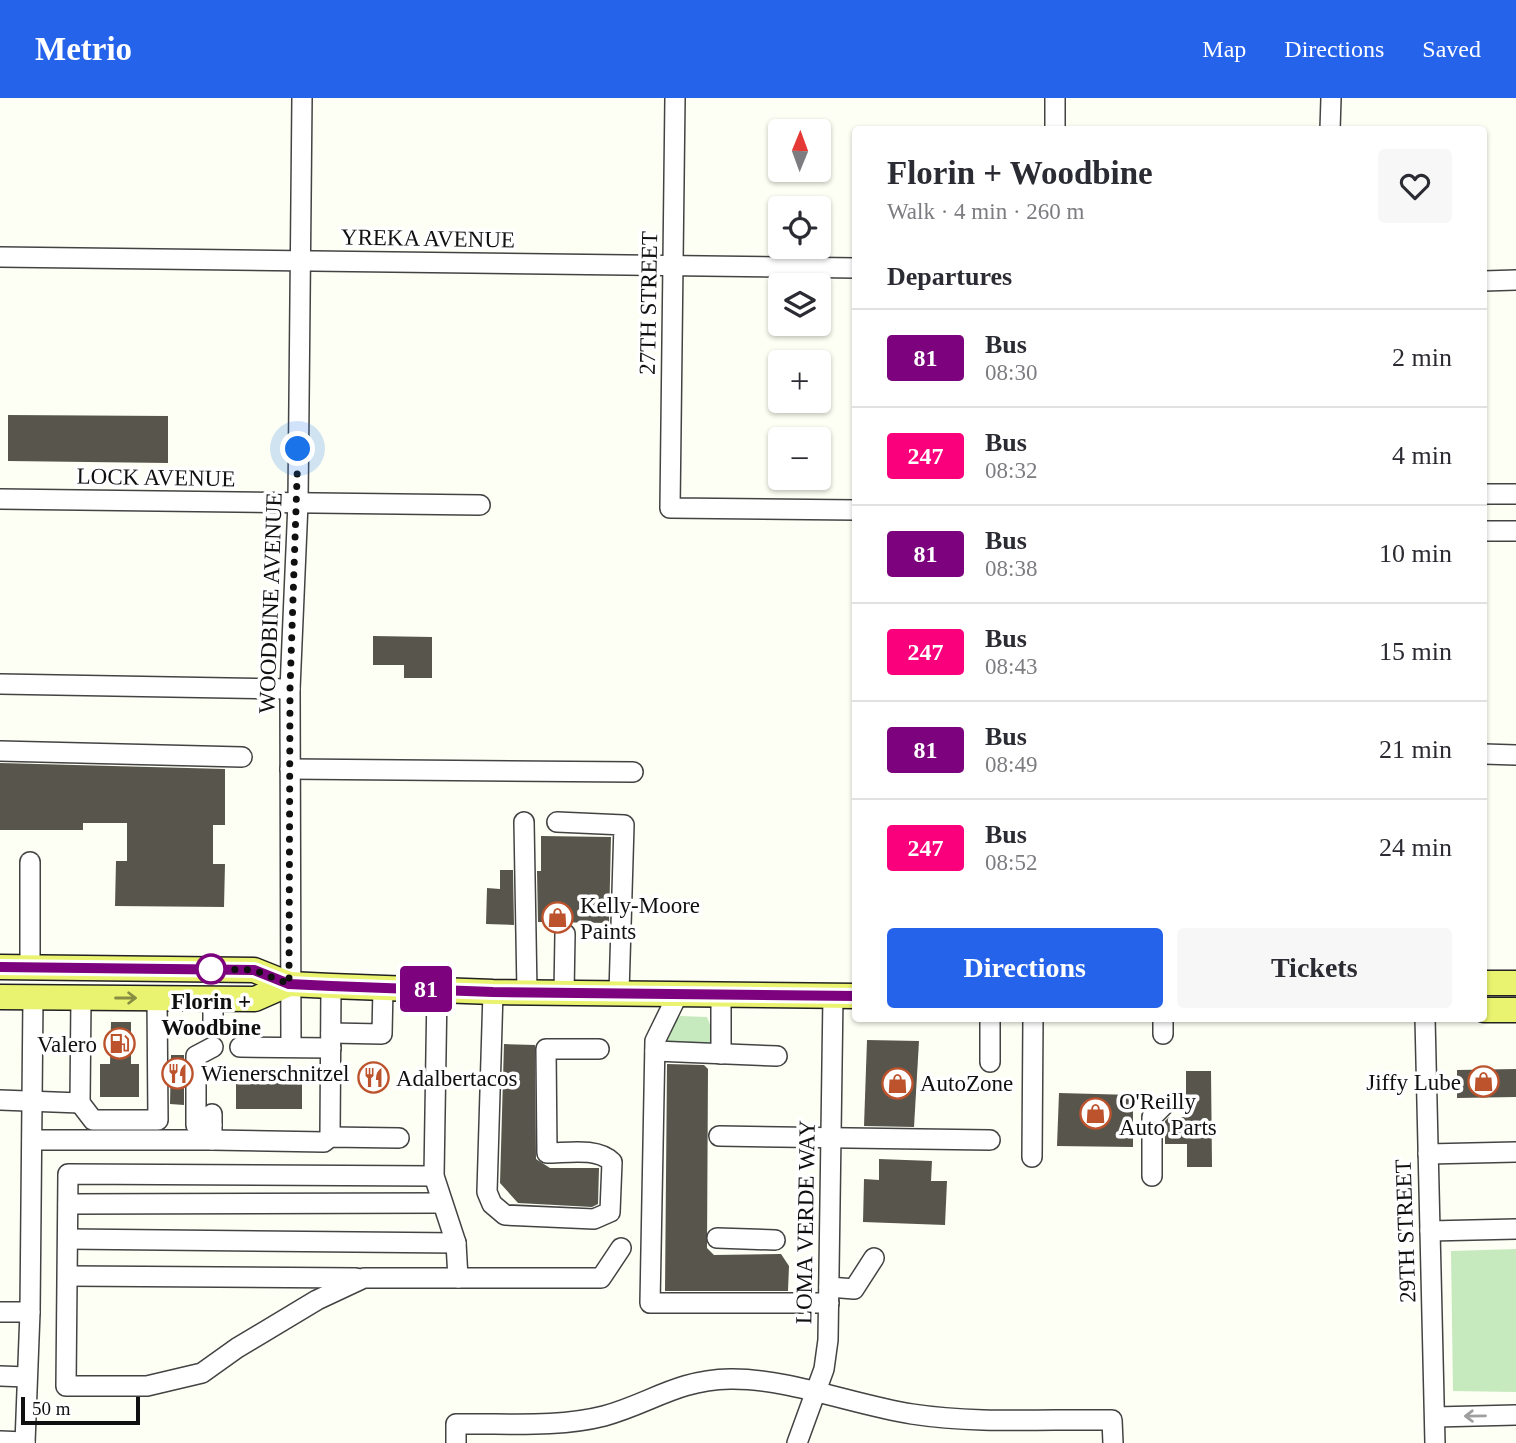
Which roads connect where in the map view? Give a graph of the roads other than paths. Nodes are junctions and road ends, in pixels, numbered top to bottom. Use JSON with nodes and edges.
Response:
{"nodes":[{"id":1,"x":302,"y":98,"type":"edge"},
{"id":2,"x":675,"y":98,"type":"edge"},
{"id":3,"x":1055,"y":98,"type":"edge"},
{"id":4,"x":1331,"y":98,"type":"edge"},
{"id":5,"x":1055,"y":126,"type":"edge"},
{"id":6,"x":1330,"y":126,"type":"edge"},
{"id":7,"x":0,"y":257,"type":"edge"},
{"id":8,"x":300,"y":261,"type":"junction"},
{"id":9,"x":673,"y":266,"type":"junction"},
{"id":10,"x":852,"y":268,"type":"edge"},
{"id":11,"x":1516,"y":280,"type":"edge"},
{"id":12,"x":1487,"y":281,"type":"edge"},
{"id":13,"x":1487,"y":494,"type":"edge"},
{"id":14,"x":1516,"y":494,"type":"edge"},
{"id":15,"x":0,"y":499,"type":"edge"},
{"id":16,"x":298,"y":503,"type":"junction"},
{"id":17,"x":480,"y":505,"type":"dead end"},
{"id":18,"x":852,"y":510,"type":"edge"},
{"id":19,"x":1487,"y":531,"type":"edge"},
{"id":20,"x":1516,"y":531,"type":"edge"},
{"id":21,"x":0,"y":684,"type":"edge"},
{"id":22,"x":290,"y":689,"type":"junction"},
{"id":23,"x":0,"y":751,"type":"edge"},
{"id":24,"x":1487,"y":754,"type":"edge"},
{"id":25,"x":1516,"y":755,"type":"edge"},
{"id":26,"x":242,"y":757,"type":"dead end"},
{"id":27,"x":290,"y":769,"type":"junction"},
{"id":28,"x":634,"y":772,"type":"dead end"},
{"id":29,"x":524,"y":822,"type":"dead end"},
{"id":30,"x":557,"y":822,"type":"dead end"},
{"id":31,"x":30,"y":862,"type":"dead end"},
{"id":32,"x":565,"y":934,"type":"dead end"},
{"id":33,"x":0,"y":967,"type":"edge"},
{"id":34,"x":30,"y":967,"type":"junction"},
{"id":35,"x":94,"y":968,"type":"junction"},
{"id":36,"x":0,"y":979,"type":"edge"},
{"id":37,"x":1487,"y":983,"type":"edge"},
{"id":38,"x":1516,"y":983,"type":"edge"},
{"id":39,"x":289,"y":984,"type":"junction"},
{"id":40,"x":331,"y":986,"type":"junction"},
{"id":41,"x":383,"y":988,"type":"junction"},
{"id":42,"x":437,"y":990,"type":"junction"},
{"id":43,"x":493,"y":992,"type":"junction"},
{"id":44,"x":527,"y":992,"type":"junction"},
{"id":45,"x":564,"y":993,"type":"junction"},
{"id":46,"x":619,"y":993,"type":"junction"},
{"id":47,"x":678,"y":994,"type":"junction"},
{"id":48,"x":721,"y":995,"type":"junction"},
{"id":49,"x":844,"y":996,"type":"edge"},
{"id":50,"x":0,"y":997,"type":"edge"},
{"id":51,"x":33,"y":998,"type":"junction"},
{"id":52,"x":81,"y":998,"type":"junction"},
{"id":53,"x":157,"y":998,"type":"junction"},
{"id":54,"x":1487,"y":1010,"type":"edge"},
{"id":55,"x":1516,"y":1010,"type":"edge"},
{"id":56,"x":990,"y":1022,"type":"edge"},
{"id":57,"x":1033,"y":1022,"type":"edge"},
{"id":58,"x":1425,"y":1022,"type":"edge"},
{"id":59,"x":331,"y":1041,"type":"junction"},
{"id":60,"x":240,"y":1046,"type":"dead end"},
{"id":61,"x":213,"y":1047,"type":"dead end"},
{"id":62,"x":291,"y":1047,"type":"junction"},
{"id":63,"x":599,"y":1049,"type":"dead end"},
{"id":64,"x":655,"y":1051,"type":"junction"},
{"id":65,"x":721,"y":1054,"type":"junction"},
{"id":66,"x":778,"y":1056,"type":"dead end"},
{"id":67,"x":990,"y":1062,"type":"dead end"},
{"id":68,"x":0,"y":1100,"type":"edge"},
{"id":69,"x":79,"y":1103,"type":"junction"},
{"id":70,"x":32,"y":1104,"type":"junction"},
{"id":71,"x":1163,"y":1106,"type":"dead end"},
{"id":72,"x":212,"y":1126,"type":"junction"},
{"id":73,"x":719,"y":1136,"type":"dead end"},
{"id":74,"x":831,"y":1136,"type":"junction"},
{"id":75,"x":330,"y":1137,"type":"junction"},
{"id":76,"x":399,"y":1138,"type":"dead end"},
{"id":77,"x":32,"y":1140,"type":"junction"},
{"id":78,"x":990,"y":1140,"type":"dead end"},
{"id":79,"x":1516,"y":1152,"type":"edge"},
{"id":80,"x":1428,"y":1154,"type":"junction"},
{"id":81,"x":1032,"y":1157,"type":"dead end"},
{"id":82,"x":434,"y":1176,"type":"junction"},
{"id":83,"x":1152,"y":1176,"type":"dead end"},
{"id":84,"x":442,"y":1203,"type":"junction"},
{"id":85,"x":68,"y":1204,"type":"junction"},
{"id":86,"x":1516,"y":1229,"type":"edge"},
{"id":87,"x":1430,"y":1231,"type":"junction"},
{"id":88,"x":717,"y":1238,"type":"dead end"},
{"id":89,"x":68,"y":1240,"type":"junction"},
{"id":90,"x":775,"y":1240,"type":"dead end"},
{"id":91,"x":456,"y":1242,"type":"junction"},
{"id":92,"x":621,"y":1248,"type":"dead end"},
{"id":93,"x":874,"y":1258,"type":"dead end"},
{"id":94,"x":68,"y":1276,"type":"junction"},
{"id":95,"x":364,"y":1278,"type":"junction"},
{"id":96,"x":457,"y":1278,"type":"junction"},
{"id":97,"x":829,"y":1295,"type":"junction"},
{"id":98,"x":0,"y":1312,"type":"edge"},
{"id":99,"x":30,"y":1312,"type":"junction"},
{"id":100,"x":0,"y":1376,"type":"edge"},
{"id":101,"x":27,"y":1377,"type":"junction"},
{"id":102,"x":816,"y":1394,"type":"junction"},
{"id":103,"x":1516,"y":1415,"type":"edge"},
{"id":104,"x":1435,"y":1417,"type":"junction"},
{"id":105,"x":0,"y":1441,"type":"edge"},
{"id":106,"x":25,"y":1442,"type":"edge"},
{"id":107,"x":456,"y":1443,"type":"edge"},
{"id":108,"x":797,"y":1443,"type":"edge"},
{"id":109,"x":1113,"y":1443,"type":"edge"},
{"id":110,"x":1435,"y":1443,"type":"edge"}],
"edges":[{"from":1,"to":8,"type":"street","name":"WOODBINE AVENUE"},
{"from":2,"to":9,"type":"street","name":"27TH STREET"},
{"from":3,"to":5,"type":"street"},
{"from":4,"to":6,"type":"street"},
{"from":7,"to":8,"type":"street","name":"YREKA AVENUE"},
{"from":8,"to":9,"type":"street","name":"YREKA AVENUE"},
{"from":8,"to":16,"type":"street","name":"WOODBINE AVENUE"},
{"from":9,"to":10,"type":"street","name":"YREKA AVENUE"},
{"from":9,"to":18,"type":"street","name":"27TH STREET"},
{"from":11,"to":12,"type":"street"},
{"from":13,"to":14,"type":"street"},
{"from":15,"to":16,"type":"street","name":"LOCK AVENUE"},
{"from":16,"to":17,"type":"street","name":"LOCK AVENUE"},
{"from":16,"to":22,"type":"street","name":"WOODBINE AVENUE"},
{"from":19,"to":20,"type":"street"},
{"from":21,"to":22,"type":"street"},
{"from":22,"to":27,"type":"street","name":"WOODBINE AVENUE"},
{"from":23,"to":26,"type":"street"},
{"from":24,"to":25,"type":"street"},
{"from":27,"to":28,"type":"street"},
{"from":27,"to":39,"type":"street","name":"WOODBINE AVENUE"},
{"from":29,"to":44,"type":"street"},
{"from":30,"to":46,"type":"street"},
{"from":31,"to":34,"type":"street"},
{"from":32,"to":45,"type":"street"},
{"from":33,"to":34,"type":"main road"},
{"from":34,"to":35,"type":"main road"},
{"from":34,"to":36,"type":"main road"},
{"from":35,"to":39,"type":"main road"},
{"from":35,"to":51,"type":"main road"},
{"from":37,"to":38,"type":"main road"},
{"from":39,"to":40,"type":"main road"},
{"from":39,"to":53,"type":"main road"},
{"from":39,"to":62,"type":"street","name":"WOODBINE AVENUE"},
{"from":40,"to":41,"type":"main road"},
{"from":40,"to":59,"type":"street"},
{"from":41,"to":42,"type":"main road"},
{"from":41,"to":59,"type":"street"},
{"from":42,"to":43,"type":"main road"},
{"from":42,"to":82,"type":"street"},
{"from":43,"to":44,"type":"main road"},
{"from":43,"to":63,"type":"street"},
{"from":44,"to":45,"type":"main road"},
{"from":45,"to":46,"type":"main road"},
{"from":46,"to":47,"type":"main road"},
{"from":47,"to":48,"type":"main road"},
{"from":47,"to":64,"type":"street"},
{"from":48,"to":49,"type":"main road"},
{"from":48,"to":65,"type":"street"},
{"from":49,"to":74,"type":"street","name":"LOMA VERDE WAY"},
{"from":50,"to":51,"type":"main road"},
{"from":51,"to":52,"type":"main road"},
{"from":51,"to":70,"type":"street"},
{"from":52,"to":53,"type":"main road","one_way":true},
{"from":52,"to":69,"type":"street"},
{"from":53,"to":69,"type":"street"},
{"from":54,"to":55,"type":"main road"},
{"from":56,"to":67,"type":"street"},
{"from":57,"to":81,"type":"street"},
{"from":58,"to":80,"type":"street","name":"29TH STREET"},
{"from":59,"to":62,"type":"street"},
{"from":59,"to":75,"type":"street"},
{"from":60,"to":62,"type":"street"},
{"from":61,"to":72,"type":"street"},
{"from":64,"to":65,"type":"street"},
{"from":64,"to":97,"type":"street"},
{"from":65,"to":66,"type":"street"},
{"from":68,"to":70,"type":"street"},
{"from":69,"to":70,"type":"street"},
{"from":70,"to":77,"type":"street"},
{"from":71,"to":83,"type":"street"},
{"from":72,"to":75,"type":"street"},
{"from":72,"to":77,"type":"street"},
{"from":73,"to":74,"type":"street"},
{"from":74,"to":78,"type":"street"},
{"from":74,"to":97,"type":"street","name":"LOMA VERDE WAY"},
{"from":75,"to":76,"type":"street"},
{"from":77,"to":99,"type":"street"},
{"from":79,"to":80,"type":"street"},
{"from":80,"to":87,"type":"street","name":"29TH STREET"},
{"from":82,"to":84,"type":"street"},
{"from":82,"to":85,"type":"street"},
{"from":84,"to":85,"type":"street"},
{"from":84,"to":91,"type":"street"},
{"from":85,"to":89,"type":"street"},
{"from":86,"to":87,"type":"street"},
{"from":87,"to":104,"type":"street","name":"29TH STREET"},
{"from":88,"to":90,"type":"street"},
{"from":89,"to":91,"type":"street"},
{"from":89,"to":94,"type":"street"},
{"from":91,"to":96,"type":"street"},
{"from":92,"to":96,"type":"street"},
{"from":93,"to":97,"type":"street"},
{"from":94,"to":95,"type":"street"},
{"from":94,"to":95,"type":"street"},
{"from":95,"to":96,"type":"street"},
{"from":97,"to":102,"type":"street","name":"LOMA VERDE WAY"},
{"from":98,"to":99,"type":"street"},
{"from":99,"to":101,"type":"street"},
{"from":100,"to":101,"type":"street"},
{"from":101,"to":106,"type":"street"},
{"from":102,"to":107,"type":"street"},
{"from":102,"to":108,"type":"street","name":"LOMA VERDE WAY"},
{"from":102,"to":109,"type":"street"},
{"from":103,"to":104,"type":"street","one_way":true},
{"from":104,"to":110,"type":"street","name":"29TH STREET"},
{"from":105,"to":106,"type":"street"}]}
